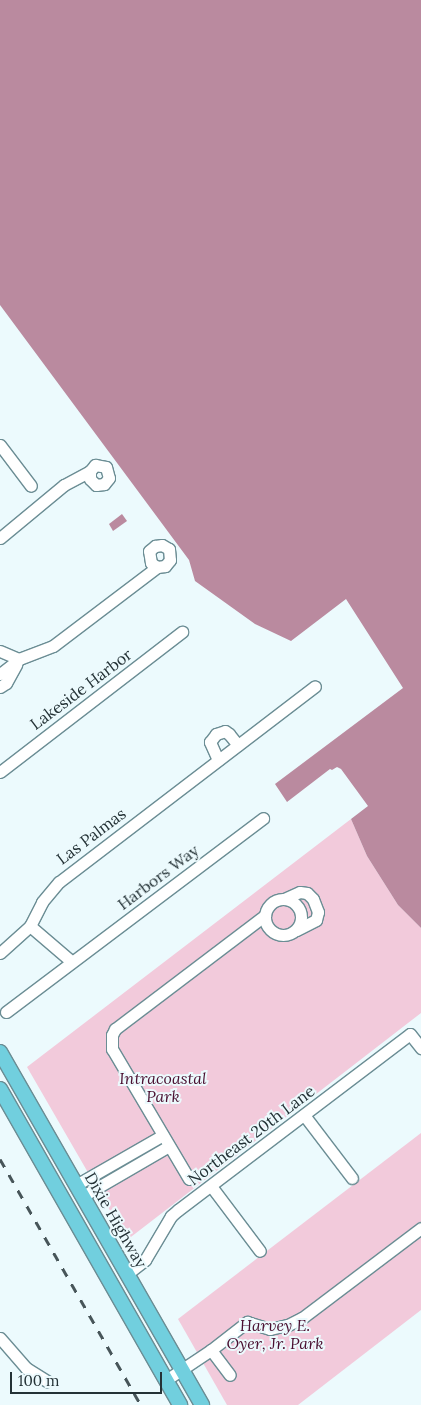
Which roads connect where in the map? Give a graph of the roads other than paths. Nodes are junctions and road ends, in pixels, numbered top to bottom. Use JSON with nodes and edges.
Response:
{"nodes":[{"id":1,"x":0,"y":445,"type":"edge"},
{"id":2,"x":90,"y":471,"type":"dead end"},
{"id":3,"x":31,"y":486,"type":"dead end"},
{"id":4,"x":0,"y":538,"type":"edge"},
{"id":5,"x":157,"y":566,"type":"dead end"},
{"id":6,"x":182,"y":632,"type":"dead end"},
{"id":7,"x":0,"y":651,"type":"edge"},
{"id":8,"x":19,"y":659,"type":"junction"},
{"id":9,"x":0,"y":674,"type":"edge"},
{"id":10,"x":315,"y":686,"type":"dead end"},
{"id":11,"x":0,"y":687,"type":"edge"},
{"id":12,"x":238,"y":745,"type":"junction"},
{"id":13,"x":218,"y":760,"type":"junction"},
{"id":14,"x":0,"y":772,"type":"edge"},
{"id":15,"x":263,"y":818,"type":"dead end"},
{"id":16,"x":284,"y":899,"type":"junction"},
{"id":17,"x":264,"y":915,"type":"junction"},
{"id":18,"x":30,"y":926,"type":"junction"},
{"id":19,"x":296,"y":930,"type":"junction"},
{"id":20,"x":0,"y":953,"type":"edge"},
{"id":21,"x":72,"y":962,"type":"junction"},
{"id":22,"x":6,"y":1012,"type":"dead end"},
{"id":23,"x":421,"y":1048,"type":"edge"},
{"id":24,"x":0,"y":1052,"type":"edge"},
{"id":25,"x":0,"y":1089,"type":"edge"},
{"id":26,"x":304,"y":1115,"type":"junction"},
{"id":27,"x":163,"y":1135,"type":"junction"},
{"id":28,"x":169,"y":1146,"type":"junction"},
{"id":29,"x":114,"y":1162,"type":"junction"},
{"id":30,"x":121,"y":1174,"type":"junction"},
{"id":31,"x":352,"y":1178,"type":"dead end"},
{"id":32,"x":189,"y":1180,"type":"dead end"},
{"id":33,"x":211,"y":1186,"type":"junction"},
{"id":34,"x":79,"y":1191,"type":"junction"},
{"id":35,"x":421,"y":1228,"type":"edge"},
{"id":36,"x":260,"y":1251,"type":"dead end"},
{"id":37,"x":127,"y":1274,"type":"junction"},
{"id":38,"x":0,"y":1338,"type":"edge"},
{"id":39,"x":211,"y":1350,"type":"junction"},
{"id":40,"x":182,"y":1370,"type":"junction"},
{"id":41,"x":230,"y":1375,"type":"dead end"},
{"id":42,"x":166,"y":1380,"type":"junction"},
{"id":43,"x":47,"y":1381,"type":"dead end"},
{"id":44,"x":180,"y":1405,"type":"edge"},
{"id":45,"x":202,"y":1405,"type":"edge"}],
"edges":[{"from":1,"to":3,"type":"street"},
{"from":2,"to":4,"type":"street"},
{"from":5,"to":8,"type":"street"},
{"from":6,"to":14,"type":"street","name":"Lakeside Harbor"},
{"from":7,"to":8,"type":"street"},
{"from":8,"to":9,"type":"street"},
{"from":8,"to":11,"type":"street"},
{"from":10,"to":12,"type":"street","name":"Las Palmas"},
{"from":12,"to":13,"type":"street","name":"Las Palmas"},
{"from":12,"to":13,"type":"street"},
{"from":13,"to":18,"type":"street","name":"Las Palmas"},
{"from":15,"to":21,"type":"street","name":"Harbors Way"},
{"from":16,"to":17,"type":"street"},
{"from":16,"to":19,"type":"street"},
{"from":16,"to":19,"type":"street"},
{"from":17,"to":19,"type":"street"},
{"from":17,"to":27,"type":"street"},
{"from":18,"to":20,"type":"street","name":"Las Palmas"},
{"from":18,"to":21,"type":"street"},
{"from":21,"to":22,"type":"street","name":"Harbors Way"},
{"from":23,"to":26,"type":"street","name":"Northeast 20th Lane"},
{"from":24,"to":34,"type":"main road","name":"Dixie Highway"},
{"from":25,"to":42,"type":"main road"},
{"from":26,"to":31,"type":"street"},
{"from":26,"to":33,"type":"street","name":"Northeast 20th Lane"},
{"from":27,"to":28,"type":"street"},
{"from":27,"to":29,"type":"street"},
{"from":28,"to":30,"type":"street"},
{"from":28,"to":32,"type":"street"},
{"from":29,"to":30,"type":"street"},
{"from":29,"to":34,"type":"street"},
{"from":30,"to":34,"type":"street"},
{"from":33,"to":36,"type":"street"},
{"from":33,"to":37,"type":"street","name":"Northeast 20th Lane"},
{"from":34,"to":37,"type":"main road","name":"Dixie Highway"},
{"from":35,"to":39,"type":"street"},
{"from":37,"to":40,"type":"main road","name":"Dixie Highway"},
{"from":38,"to":43,"type":"street"},
{"from":39,"to":40,"type":"street"},
{"from":39,"to":41,"type":"street"},
{"from":40,"to":42,"type":"street"},
{"from":40,"to":45,"type":"main road","name":"Dixie Highway"},
{"from":42,"to":44,"type":"main road"}]}
